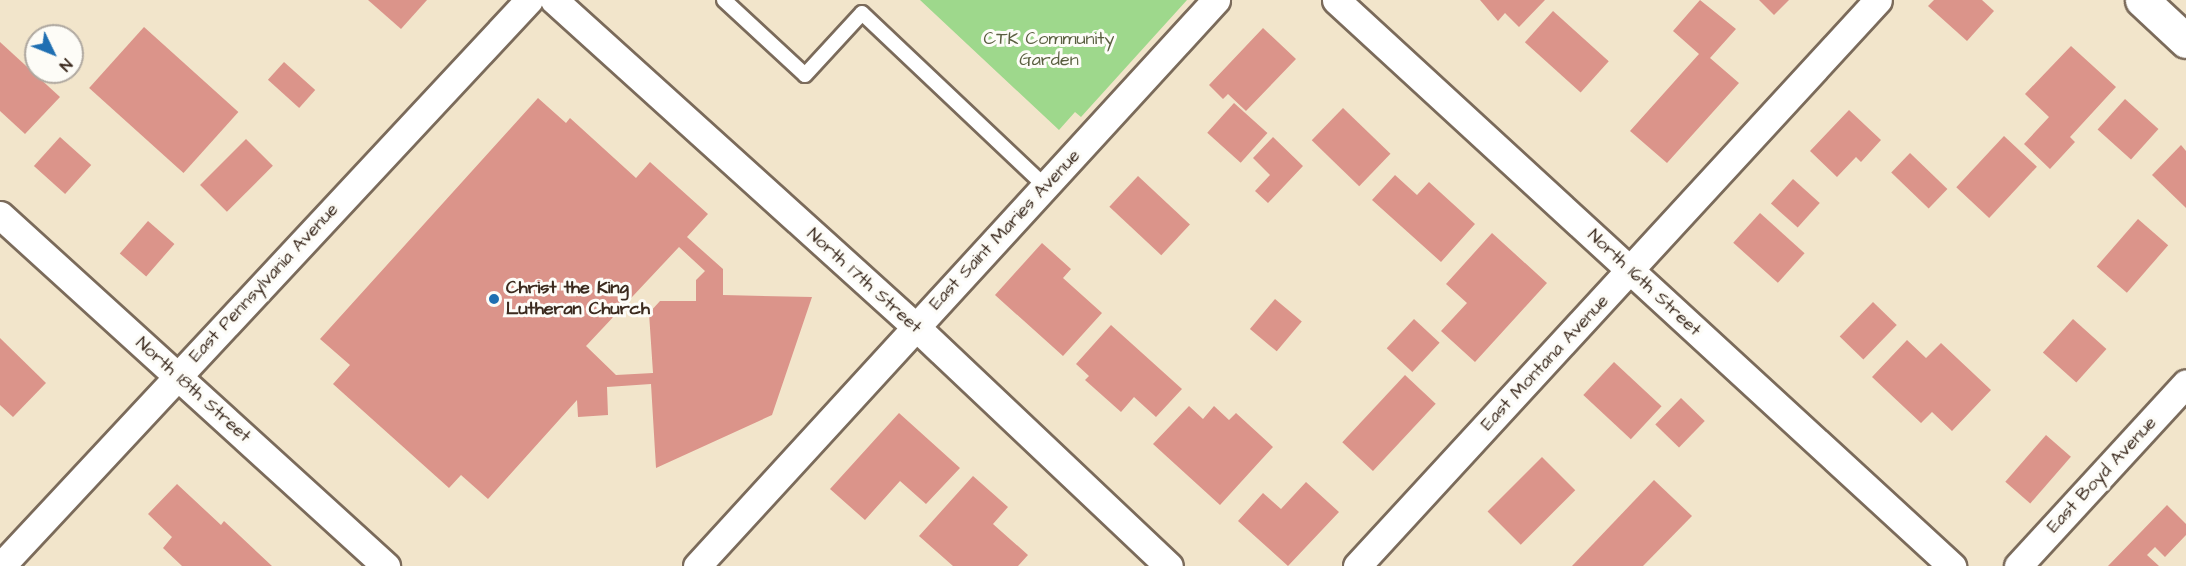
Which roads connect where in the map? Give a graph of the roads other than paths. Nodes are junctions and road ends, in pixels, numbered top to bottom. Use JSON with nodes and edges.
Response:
{"nodes":[{"id":1,"x":529,"y":0,"type":"edge"},
{"id":2,"x":554,"y":0,"type":"edge"},
{"id":3,"x":724,"y":0,"type":"edge"},
{"id":4,"x":1216,"y":0,"type":"edge"},
{"id":5,"x":1336,"y":0,"type":"edge"},
{"id":6,"x":1878,"y":0,"type":"edge"},
{"id":7,"x":2142,"y":0,"type":"edge"},
{"id":8,"x":2186,"y":41,"type":"edge"},
{"id":9,"x":1045,"y":186,"type":"junction"},
{"id":10,"x":0,"y":215,"type":"edge"},
{"id":11,"x":1630,"y":270,"type":"junction"},
{"id":12,"x":916,"y":327,"type":"junction"},
{"id":13,"x":177,"y":376,"type":"junction"},
{"id":14,"x":2186,"y":383,"type":"edge"},
{"id":15,"x":1,"y":566,"type":"edge"},
{"id":16,"x":386,"y":566,"type":"edge"},
{"id":17,"x":697,"y":566,"type":"edge"},
{"id":18,"x":1169,"y":566,"type":"edge"},
{"id":19,"x":1357,"y":566,"type":"edge"},
{"id":20,"x":1952,"y":566,"type":"edge"},
{"id":21,"x":2018,"y":566,"type":"edge"}],
"edges":[{"from":1,"to":13,"type":"street","name":"East Pennsylvania Avenue"},
{"from":2,"to":12,"type":"street","name":"North 17th Street"},
{"from":3,"to":9,"type":"lane"},
{"from":4,"to":9,"type":"street","name":"East Saint Maries Avenue"},
{"from":5,"to":11,"type":"street","name":"North 16th Street"},
{"from":6,"to":11,"type":"street","name":"East Montana Avenue"},
{"from":7,"to":8,"type":"main road"},
{"from":9,"to":12,"type":"street","name":"East Saint Maries Avenue"},
{"from":10,"to":13,"type":"street","name":"North 18th Street"},
{"from":11,"to":19,"type":"street","name":"East Montana Avenue"},
{"from":11,"to":20,"type":"street","name":"North 16th Street"},
{"from":12,"to":17,"type":"street","name":"East Saint Maries Avenue"},
{"from":12,"to":18,"type":"street","name":"North 17th Street"},
{"from":13,"to":15,"type":"street","name":"East Pennsylvania Avenue"},
{"from":13,"to":16,"type":"street","name":"North 18th Street"},
{"from":14,"to":21,"type":"street","name":"East Boyd Avenue"}]}
